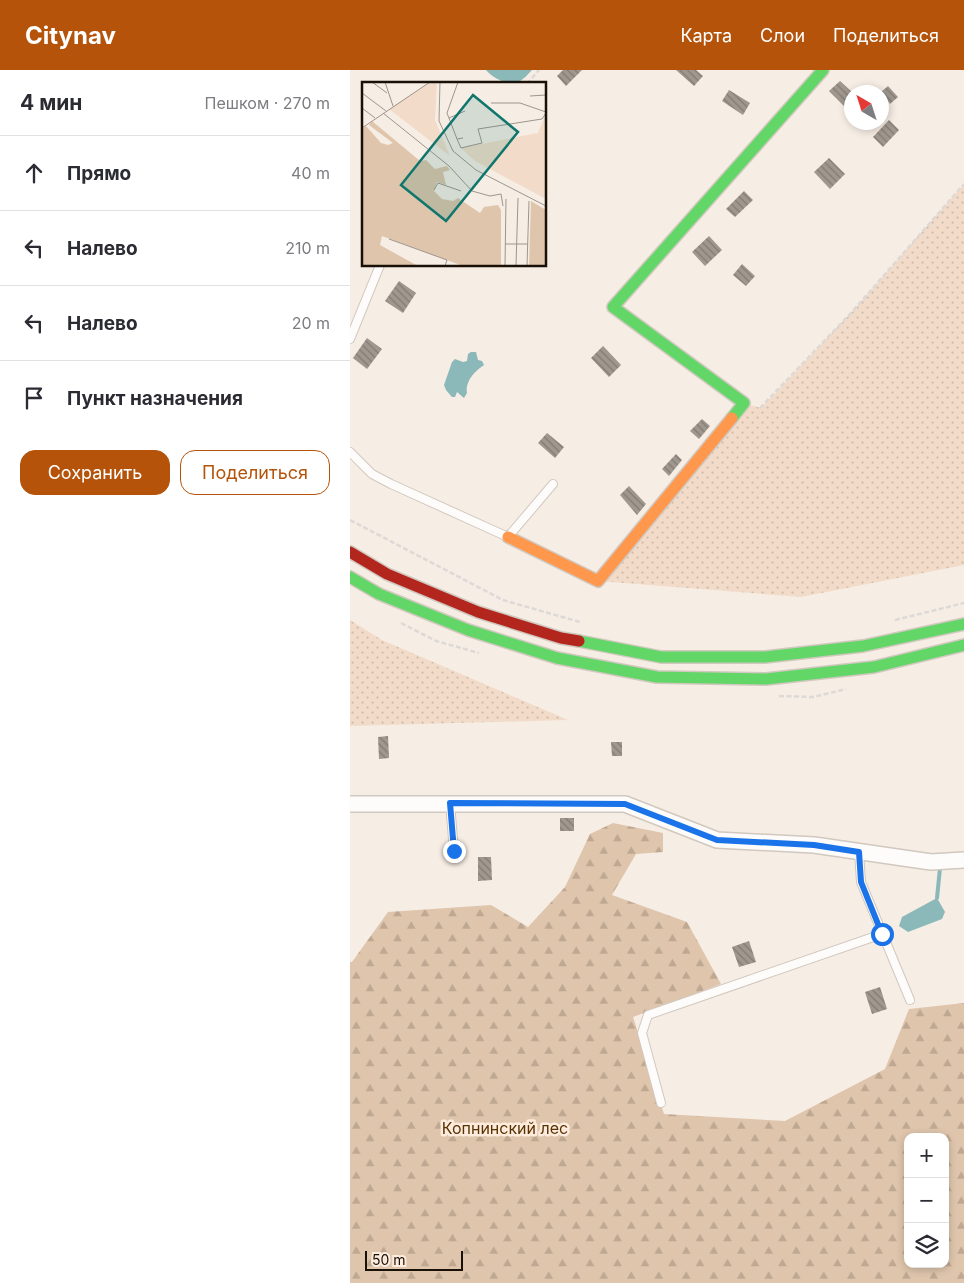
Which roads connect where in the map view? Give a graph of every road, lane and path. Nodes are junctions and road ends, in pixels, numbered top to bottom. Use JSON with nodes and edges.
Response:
{"nodes":[{"id":1,"x":539,"y":70,"type":"edge"},
{"id":2,"x":822,"y":70,"type":"edge"},
{"id":3,"x":529,"y":82,"type":"edge"},
{"id":4,"x":964,"y":184,"type":"edge"},
{"id":5,"x":380,"y":266,"type":"edge"},
{"id":6,"x":350,"y":339,"type":"edge"},
{"id":7,"x":744,"y":403,"type":"junction"},
{"id":8,"x":350,"y":452,"type":"edge"},
{"id":9,"x":553,"y":484,"type":"dead end"},
{"id":10,"x":350,"y":520,"type":"edge"},
{"id":11,"x":508,"y":537,"type":"junction"},
{"id":12,"x":350,"y":552,"type":"edge"},
{"id":13,"x":350,"y":577,"type":"edge"},
{"id":14,"x":964,"y":603,"type":"edge"},
{"id":15,"x":888,"y":621,"type":"dead end"},
{"id":16,"x":964,"y":624,"type":"edge"},
{"id":17,"x":588,"y":625,"type":"dead end"},
{"id":18,"x":964,"y":645,"type":"edge"},
{"id":19,"x":450,"y":803,"type":"junction"},
{"id":20,"x":350,"y":804,"type":"edge"},
{"id":21,"x":454,"y":851,"type":"dead end"},
{"id":22,"x":859,"y":852,"type":"junction"},
{"id":23,"x":964,"y":860,"type":"edge"},
{"id":24,"x":882,"y":934,"type":"junction"},
{"id":25,"x":910,"y":1000,"type":"dead end"},
{"id":26,"x":661,"y":1103,"type":"dead end"}],
"edges":[{"from":1,"to":3,"type":"path"},
{"from":2,"to":7,"type":"main road"},
{"from":4,"to":7,"type":"path"},
{"from":5,"to":6,"type":"lane"},
{"from":7,"to":11,"type":"main road"},
{"from":8,"to":11,"type":"lane"},
{"from":9,"to":11,"type":"lane"},
{"from":10,"to":17,"type":"path"},
{"from":12,"to":16,"type":"main road"},
{"from":13,"to":18,"type":"main road"},
{"from":14,"to":15,"type":"path"},
{"from":19,"to":20,"type":"street"},
{"from":19,"to":21,"type":"lane"},
{"from":19,"to":22,"type":"street"},
{"from":22,"to":23,"type":"street"},
{"from":22,"to":24,"type":"lane"},
{"from":24,"to":25,"type":"lane"},
{"from":24,"to":26,"type":"lane"}]}
